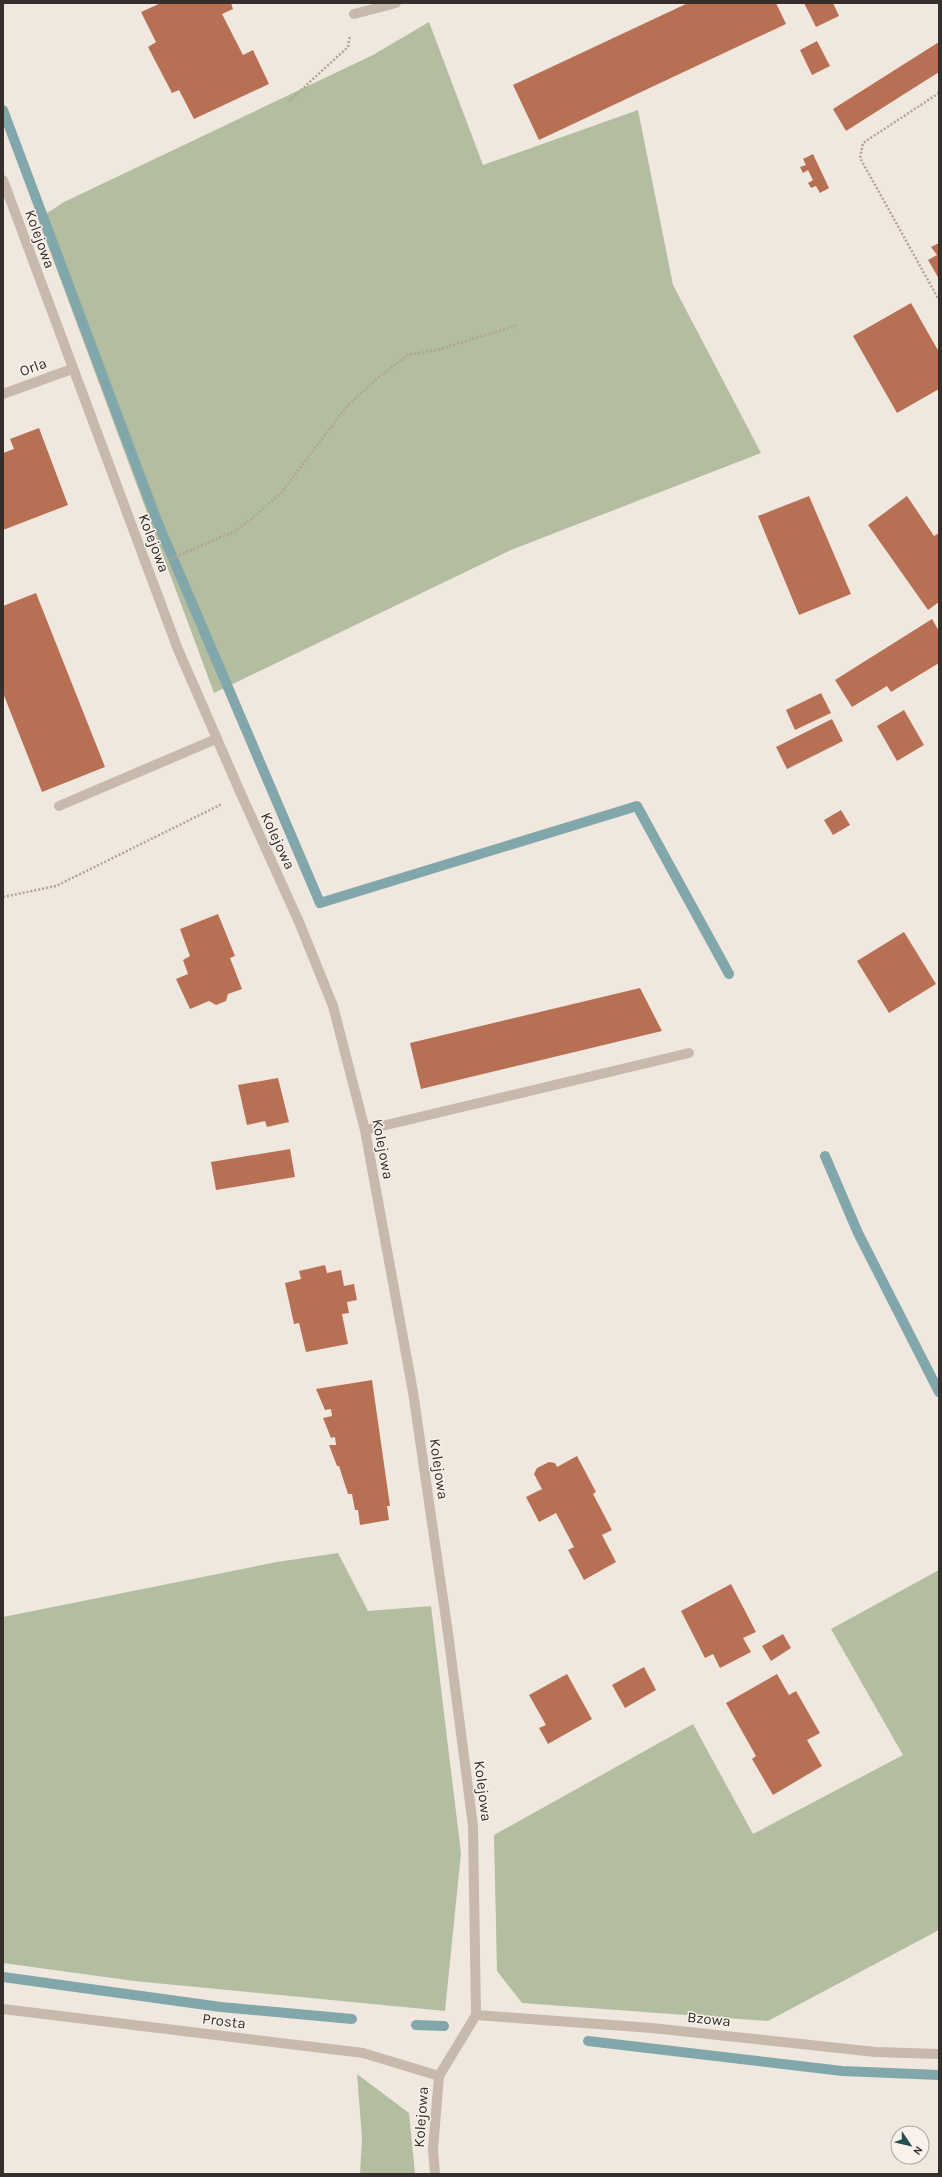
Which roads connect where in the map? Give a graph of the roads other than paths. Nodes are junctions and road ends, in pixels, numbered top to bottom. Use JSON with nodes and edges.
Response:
{"nodes":[{"id":1,"x":396,"y":3,"type":"edge"},
{"id":2,"x":354,"y":14,"type":"road end"},
{"id":3,"x":3,"y":180,"type":"edge"},
{"id":4,"x":72,"y":369,"type":"junction"},
{"id":5,"x":3,"y":394,"type":"edge"},
{"id":6,"x":216,"y":739,"type":"junction"},
{"id":7,"x":59,"y":806,"type":"dead end"},
{"id":8,"x":689,"y":1053,"type":"dead end"},
{"id":9,"x":365,"y":1130,"type":"junction"},
{"id":10,"x":3,"y":2010,"type":"edge"},
{"id":11,"x":476,"y":2015,"type":"junction"},
{"id":12,"x":939,"y":2054,"type":"edge"},
{"id":13,"x":439,"y":2076,"type":"junction"},
{"id":14,"x":435,"y":2174,"type":"edge"}],
"edges":[{"from":1,"to":2,"type":"street"},
{"from":3,"to":4,"type":"street","name":"Kolejowa"},
{"from":4,"to":5,"type":"street","name":"Orla"},
{"from":4,"to":6,"type":"street","name":"Kolejowa"},
{"from":6,"to":7,"type":"street"},
{"from":6,"to":9,"type":"street","name":"Kolejowa"},
{"from":8,"to":9,"type":"street"},
{"from":9,"to":11,"type":"street","name":"Kolejowa"},
{"from":10,"to":13,"type":"street","name":"Prosta"},
{"from":11,"to":12,"type":"street","name":"Bzowa"},
{"from":11,"to":13,"type":"street","name":"Kolejowa"},
{"from":13,"to":14,"type":"street","name":"Kolejowa"}]}
